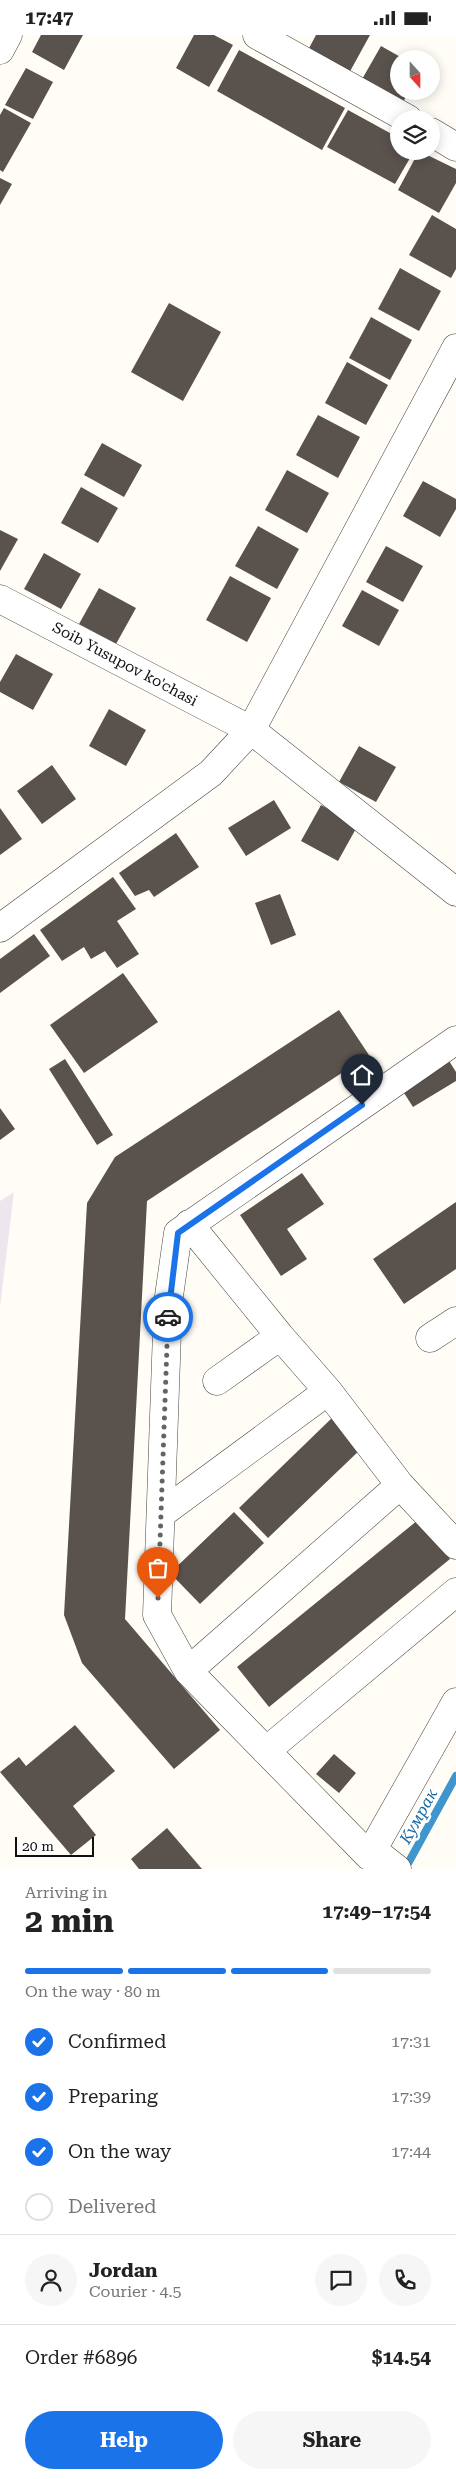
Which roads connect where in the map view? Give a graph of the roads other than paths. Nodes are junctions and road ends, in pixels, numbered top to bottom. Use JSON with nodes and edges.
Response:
{"nodes":[{"id":1,"x":8,"y":35,"type":"edge"},
{"id":2,"x":257,"y":35,"type":"edge"},
{"id":3,"x":0,"y":50,"type":"edge"},
{"id":4,"x":392,"y":110,"type":"edge"},
{"id":5,"x":440,"y":137,"type":"edge"},
{"id":6,"x":456,"y":147,"type":"edge"},
{"id":7,"x":456,"y":348,"type":"edge"},
{"id":8,"x":0,"y":599,"type":"edge"},
{"id":9,"x":250,"y":730,"type":"junction"},
{"id":10,"x":456,"y":891,"type":"edge"},
{"id":11,"x":0,"y":928,"type":"edge"},
{"id":12,"x":456,"y":1039,"type":"edge"},
{"id":13,"x":189,"y":1224,"type":"junction"},
{"id":14,"x":456,"y":1321,"type":"edge"},
{"id":15,"x":280,"y":1336,"type":"junction"},
{"id":16,"x":430,"y":1338,"type":"dead end"},
{"id":17,"x":217,"y":1381,"type":"dead end"},
{"id":18,"x":328,"y":1391,"type":"junction"},
{"id":19,"x":400,"y":1485,"type":"junction"},
{"id":20,"x":161,"y":1514,"type":"junction"},
{"id":21,"x":456,"y":1545,"type":"edge"},
{"id":22,"x":456,"y":1591,"type":"edge"},
{"id":23,"x":188,"y":1671,"type":"junction"},
{"id":24,"x":456,"y":1702,"type":"edge"},
{"id":25,"x":266,"y":1751,"type":"junction"},
{"id":26,"x":383,"y":1861,"type":"edge"}],
"edges":[{"from":1,"to":3,"type":"street"},
{"from":2,"to":4,"type":"street"},
{"from":5,"to":6,"type":"street"},
{"from":7,"to":9,"type":"street"},
{"from":8,"to":9,"type":"street","name":"Soib Yusupov ko'chasi"},
{"from":9,"to":10,"type":"street","name":"Soib Yusupov ko'chasi"},
{"from":9,"to":11,"type":"street"},
{"from":12,"to":13,"type":"street"},
{"from":13,"to":15,"type":"street"},
{"from":13,"to":20,"type":"street"},
{"from":14,"to":16,"type":"street"},
{"from":15,"to":17,"type":"street"},
{"from":15,"to":18,"type":"street"},
{"from":18,"to":19,"type":"street"},
{"from":18,"to":20,"type":"street"},
{"from":19,"to":21,"type":"street"},
{"from":19,"to":23,"type":"street"},
{"from":20,"to":23,"type":"street"},
{"from":22,"to":25,"type":"street"},
{"from":23,"to":25,"type":"street"},
{"from":24,"to":26,"type":"street"},
{"from":25,"to":26,"type":"street"}]}
